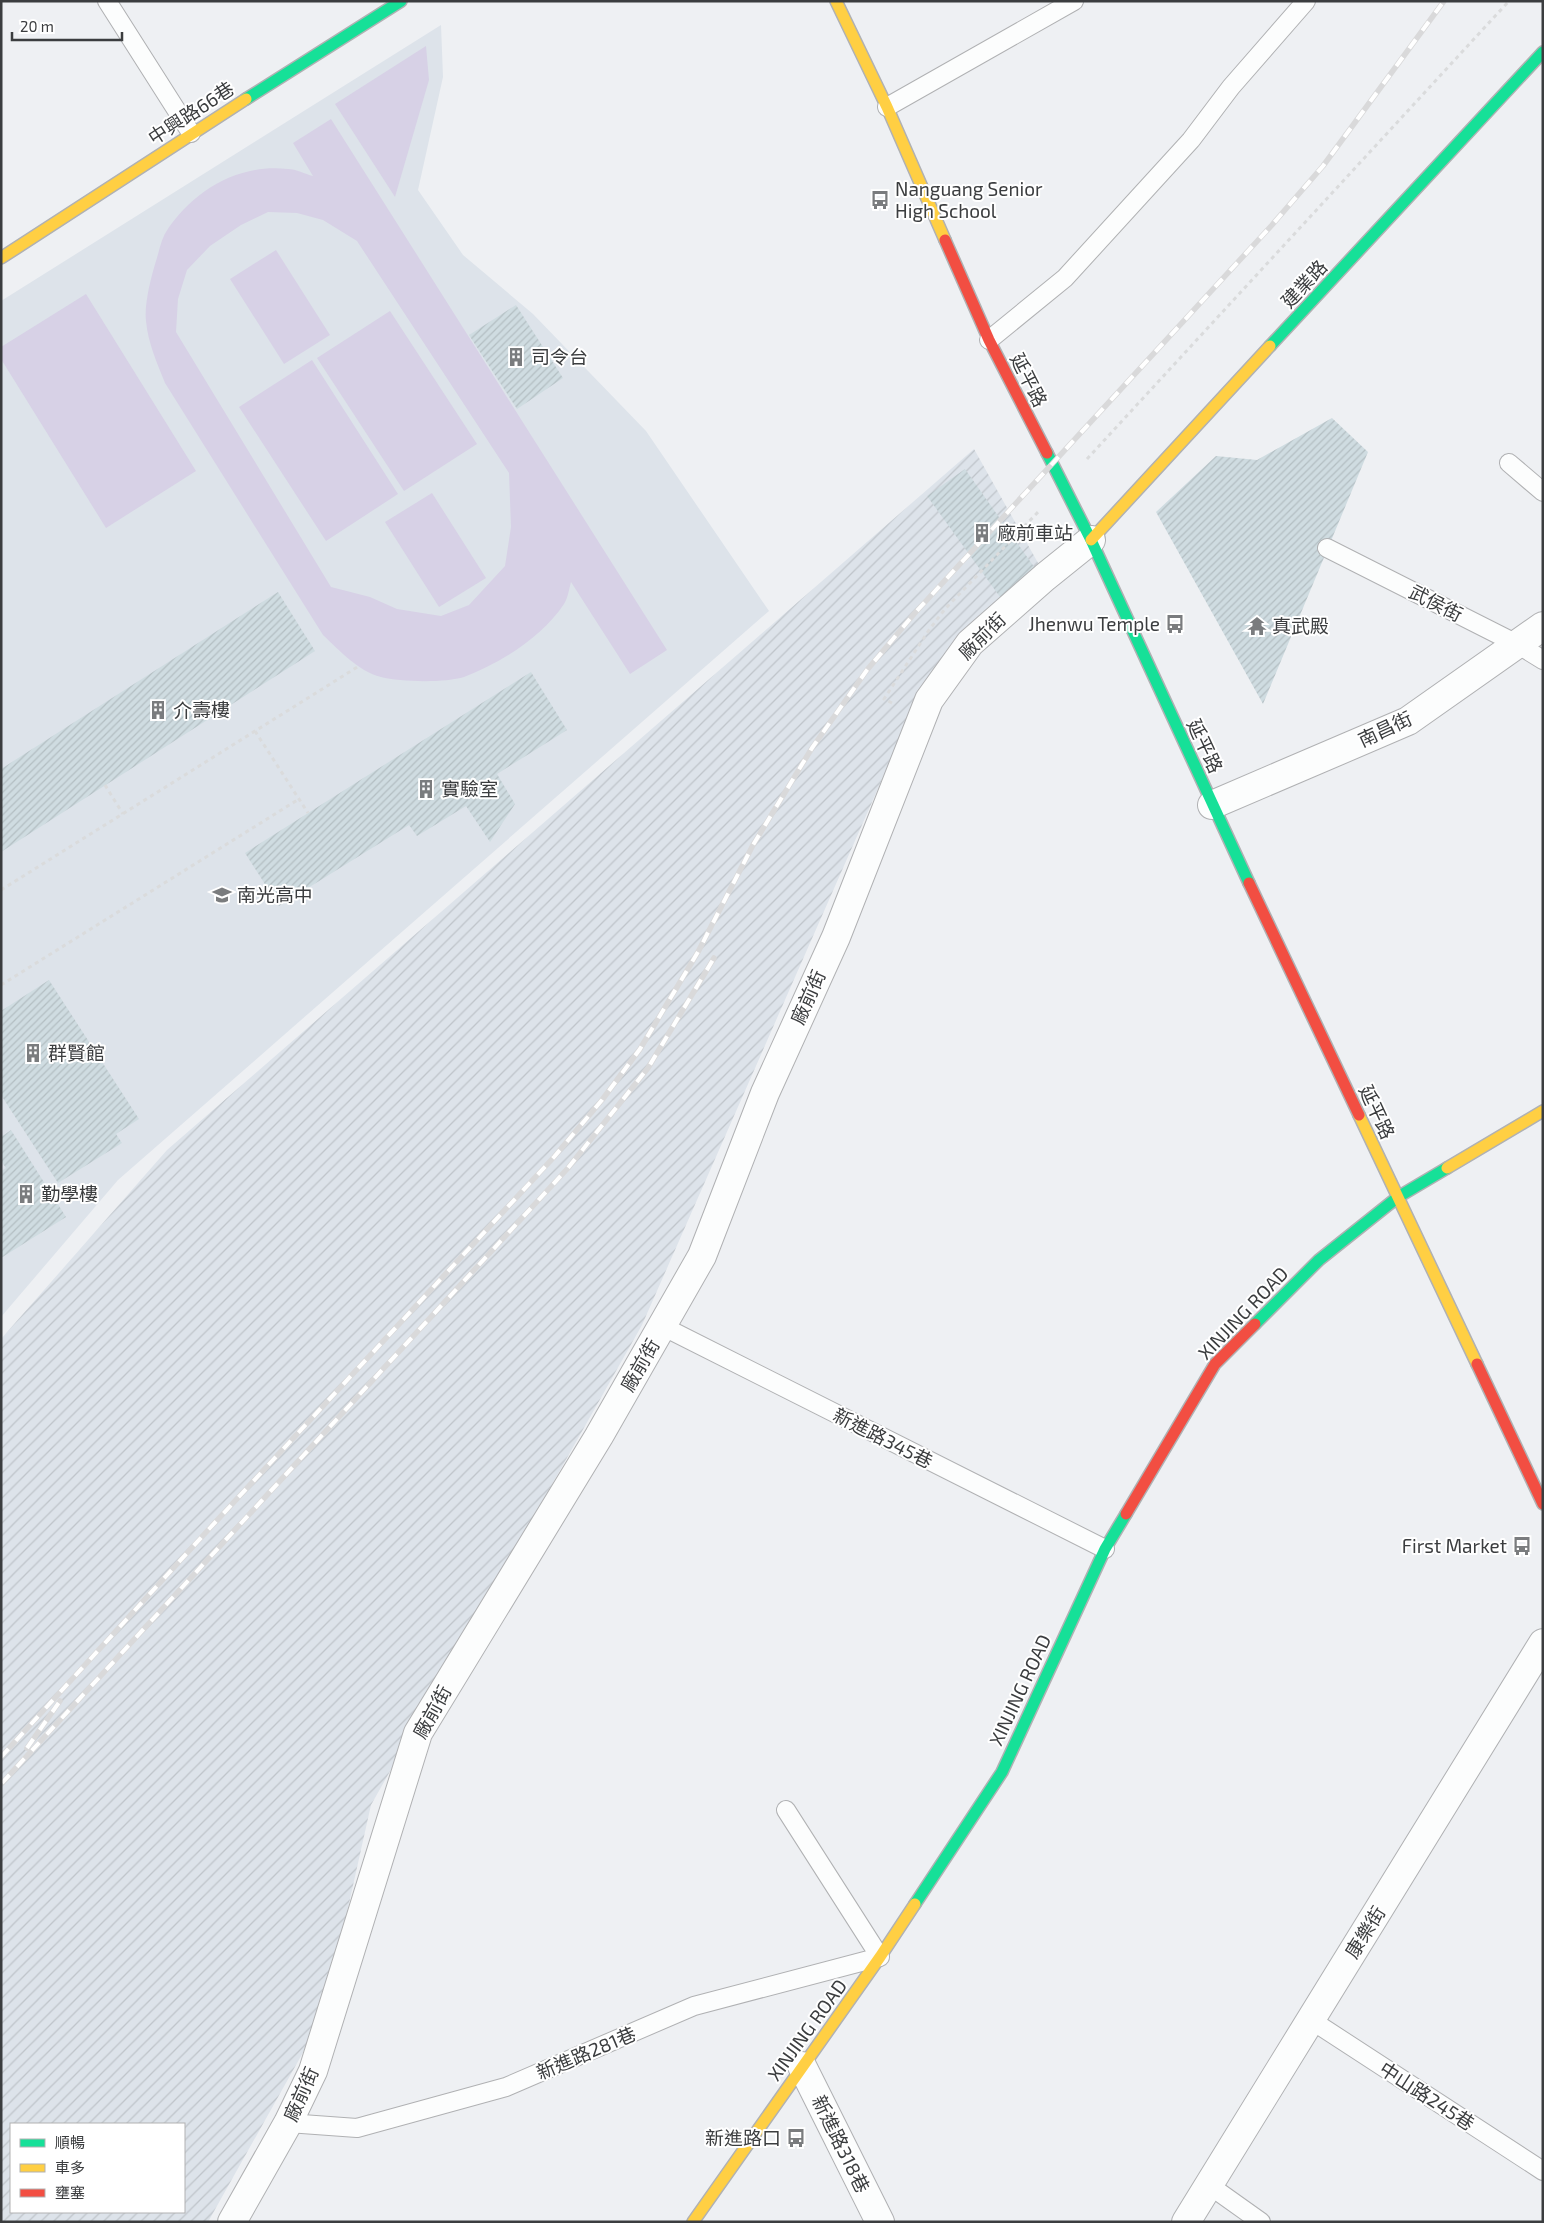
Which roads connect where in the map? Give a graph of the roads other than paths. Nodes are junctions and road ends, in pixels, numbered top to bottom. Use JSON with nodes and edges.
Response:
{"nodes":[{"id":1,"x":107,"y":1,"type":"edge"},
{"id":2,"x":402,"y":1,"type":"edge"},
{"id":3,"x":836,"y":1,"type":"edge"},
{"id":4,"x":1074,"y":1,"type":"edge"},
{"id":5,"x":1306,"y":1,"type":"edge"},
{"id":6,"x":1543,"y":52,"type":"edge"},
{"id":7,"x":887,"y":107,"type":"junction"},
{"id":8,"x":191,"y":132,"type":"junction"},
{"id":9,"x":1,"y":258,"type":"edge"},
{"id":10,"x":989,"y":340,"type":"junction"},
{"id":11,"x":1509,"y":463,"type":"dead end"},
{"id":12,"x":1543,"y":492,"type":"edge"},
{"id":13,"x":1091,"y":540,"type":"junction"},
{"id":14,"x":1327,"y":548,"type":"dead end"},
{"id":15,"x":1543,"y":626,"type":"edge"},
{"id":16,"x":1517,"y":644,"type":"junction"},
{"id":17,"x":1543,"y":660,"type":"edge"},
{"id":18,"x":1212,"y":805,"type":"junction"},
{"id":19,"x":1543,"y":1111,"type":"edge"},
{"id":20,"x":1398,"y":1198,"type":"junction"},
{"id":21,"x":662,"y":1326,"type":"junction"},
{"id":22,"x":1543,"y":1504,"type":"edge"},
{"id":23,"x":1105,"y":1549,"type":"junction"},
{"id":24,"x":1543,"y":1643,"type":"edge"},
{"id":25,"x":786,"y":1810,"type":"dead end"},
{"id":26,"x":880,"y":1957,"type":"junction"},
{"id":27,"x":1311,"y":2020,"type":"junction"},
{"id":28,"x":802,"y":2066,"type":"junction"},
{"id":29,"x":288,"y":2123,"type":"junction"},
{"id":30,"x":1543,"y":2171,"type":"edge"},
{"id":31,"x":1209,"y":2185,"type":"junction"},
{"id":32,"x":232,"y":2222,"type":"edge"},
{"id":33,"x":693,"y":2222,"type":"edge"},
{"id":34,"x":880,"y":2222,"type":"edge"},
{"id":35,"x":1186,"y":2222,"type":"edge"},
{"id":36,"x":1262,"y":2222,"type":"edge"}],
"edges":[{"from":1,"to":8,"type":"lane"},
{"from":2,"to":8,"type":"street","name":"中興路66巷"},
{"from":3,"to":7,"type":"street","name":"延平路"},
{"from":4,"to":7,"type":"lane"},
{"from":5,"to":10,"type":"lane"},
{"from":6,"to":13,"type":"street","name":"建業路"},
{"from":7,"to":10,"type":"street","name":"延平路"},
{"from":8,"to":9,"type":"street","name":"中興路66巷"},
{"from":10,"to":13,"type":"street","name":"延平路"},
{"from":11,"to":12,"type":"lane"},
{"from":13,"to":18,"type":"street","name":"延平路"},
{"from":13,"to":21,"type":"street","name":"廠前街"},
{"from":14,"to":16,"type":"lane","name":"武侯街"},
{"from":15,"to":16,"type":"street","name":"南昌街"},
{"from":16,"to":17,"type":"lane","name":"武侯街"},
{"from":16,"to":18,"type":"street","name":"南昌街"},
{"from":18,"to":20,"type":"street","name":"延平路"},
{"from":19,"to":20,"type":"street","name":"XINJING ROAD"},
{"from":20,"to":22,"type":"street","name":"延平路"},
{"from":20,"to":23,"type":"street","name":"XINJING ROAD"},
{"from":21,"to":23,"type":"lane","name":"新進路345巷"},
{"from":21,"to":29,"type":"street","name":"廠前街"},
{"from":23,"to":26,"type":"street","name":"XINJING ROAD"},
{"from":24,"to":27,"type":"street","name":"康樂街"},
{"from":25,"to":26,"type":"lane"},
{"from":26,"to":28,"type":"street","name":"XINJING ROAD"},
{"from":26,"to":29,"type":"lane","name":"新進路281巷"},
{"from":27,"to":30,"type":"lane","name":"中山路245巷"},
{"from":27,"to":31,"type":"street","name":"康樂街"},
{"from":28,"to":33,"type":"street","name":"XINJING ROAD"},
{"from":28,"to":34,"type":"street","name":"新進路318巷"},
{"from":29,"to":32,"type":"street","name":"廠前街"},
{"from":31,"to":35,"type":"street","name":"康樂街"},
{"from":31,"to":36,"type":"lane"}]}
